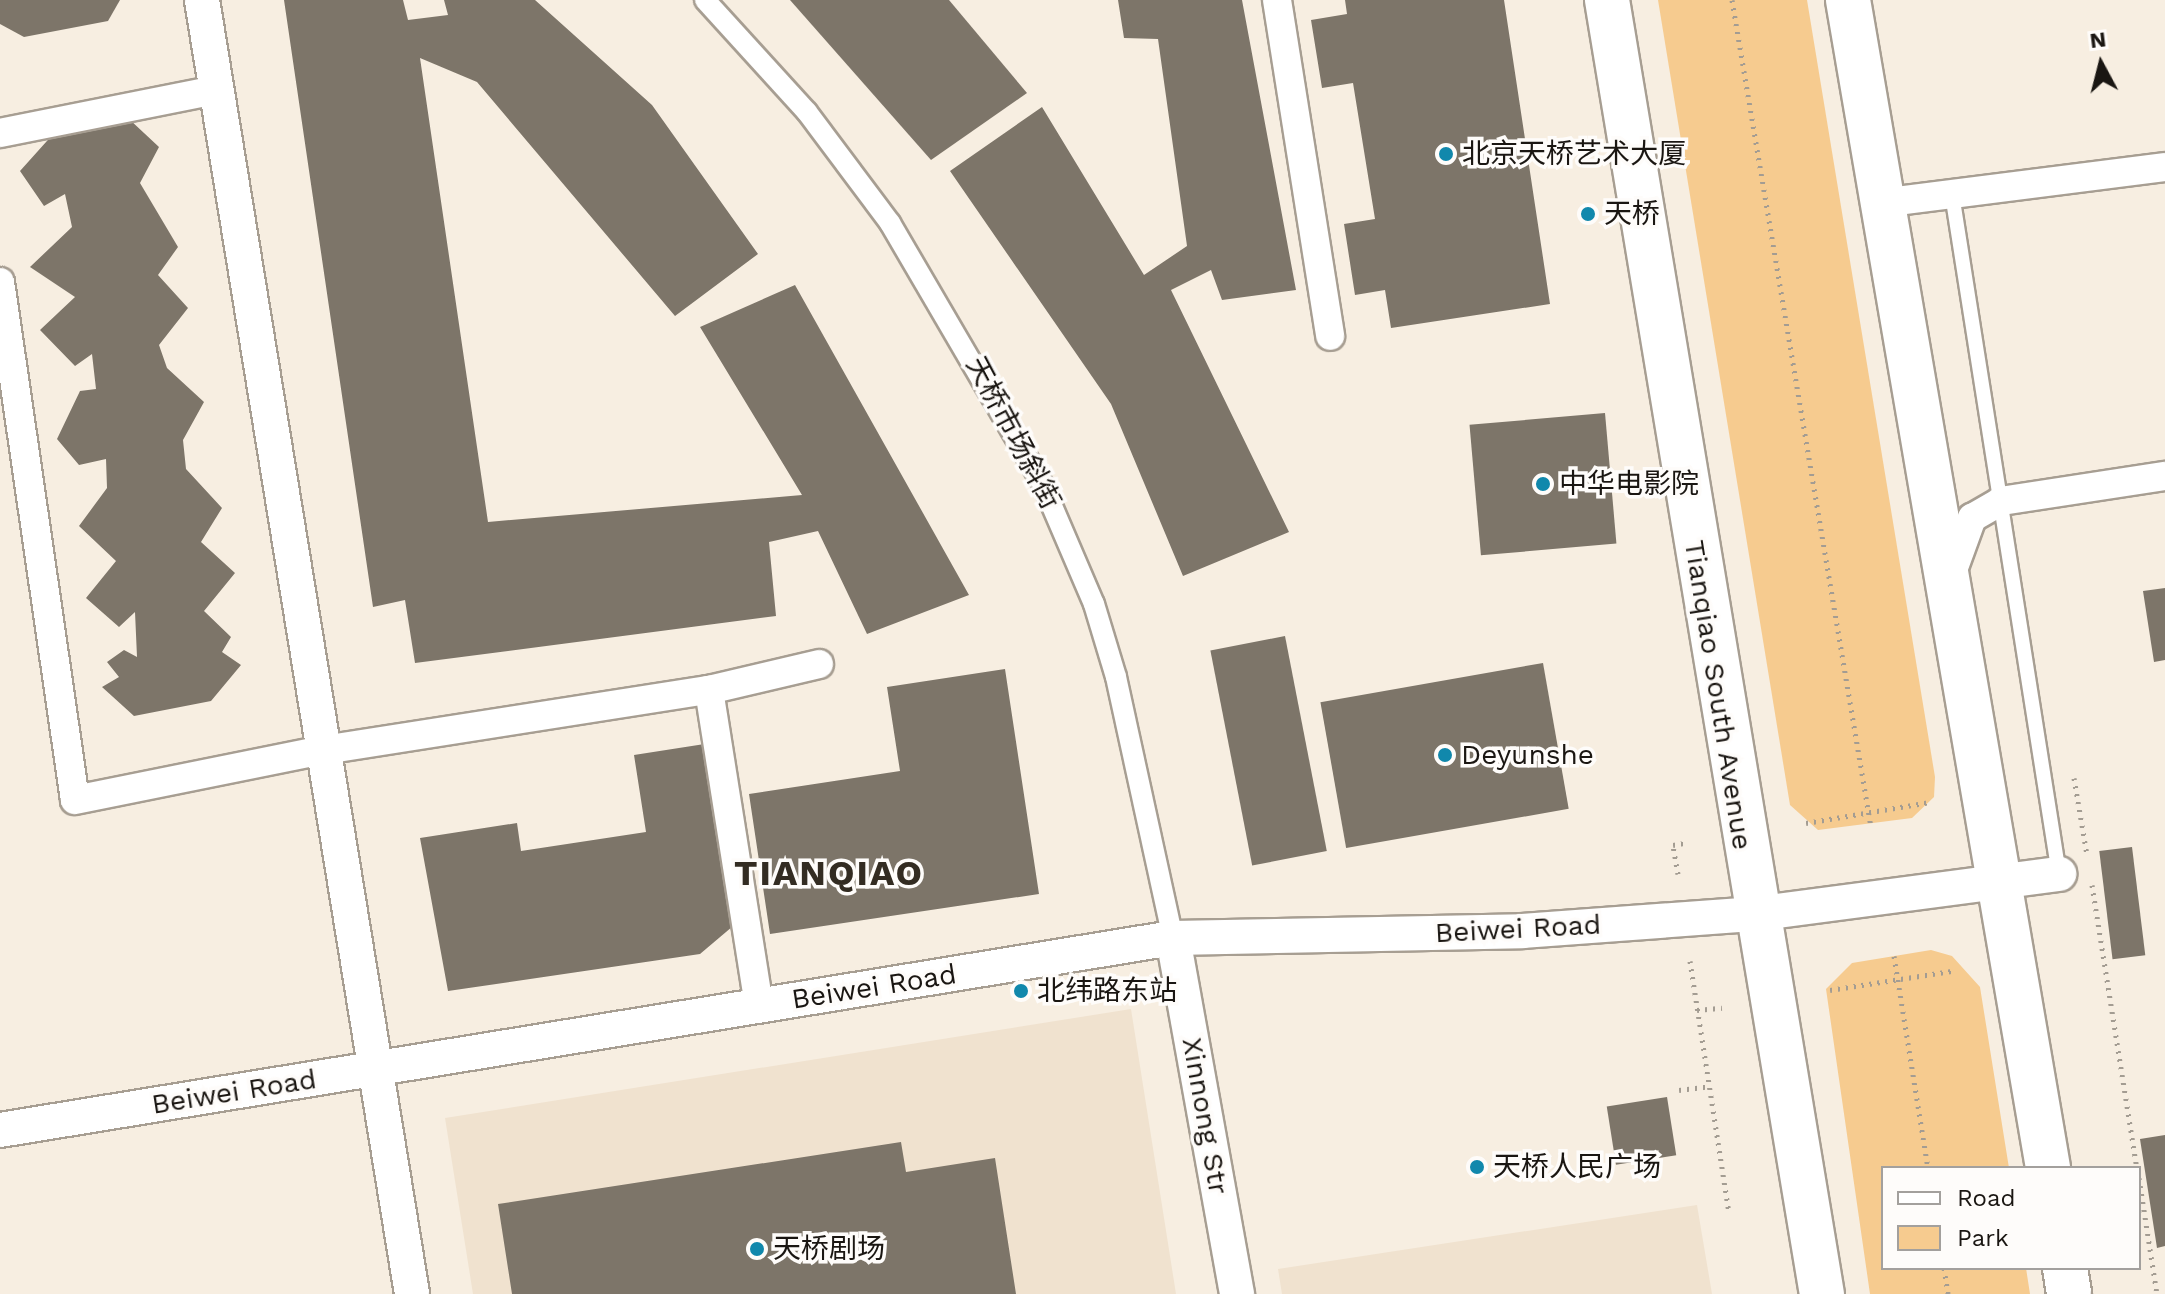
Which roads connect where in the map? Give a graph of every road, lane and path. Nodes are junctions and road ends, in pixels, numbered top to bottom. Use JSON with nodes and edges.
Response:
{"nodes":[{"id":1,"x":202,"y":0,"type":"edge"},
{"id":2,"x":705,"y":0,"type":"edge"},
{"id":3,"x":1277,"y":0,"type":"edge"},
{"id":4,"x":1607,"y":0,"type":"edge"},
{"id":5,"x":1732,"y":0,"type":"edge"},
{"id":6,"x":1848,"y":0,"type":"edge"},
{"id":7,"x":216,"y":90,"type":"junction"},
{"id":8,"x":0,"y":133,"type":"edge"},
{"id":9,"x":2165,"y":167,"type":"edge"},
{"id":10,"x":1952,"y":194,"type":"junction"},
{"id":11,"x":1881,"y":203,"type":"junction"},
{"id":12,"x":0,"y":282,"type":"edge"},
{"id":13,"x":1330,"y":336,"type":"dead end"},
{"id":14,"x":2165,"y":476,"type":"edge"},
{"id":15,"x":2001,"y":501,"type":"junction"},
{"id":16,"x":1949,"y":589,"type":"junction"},
{"id":17,"x":819,"y":664,"type":"dead end"},
{"id":18,"x":709,"y":690,"type":"junction"},
{"id":19,"x":324,"y":750,"type":"junction"},
{"id":20,"x":2074,"y":778,"type":"dead end"},
{"id":21,"x":1930,"y":802,"type":"dead end"},
{"id":22,"x":1869,"y":813,"type":"junction"},
{"id":23,"x":1806,"y":823,"type":"dead end"},
{"id":24,"x":1871,"y":827,"type":"dead end"},
{"id":25,"x":1684,"y":843,"type":"dead end"},
{"id":26,"x":1678,"y":874,"type":"dead end"},
{"id":27,"x":2059,"y":874,"type":"joint"},
{"id":28,"x":2001,"y":885,"type":"junction"},
{"id":29,"x":1755,"y":914,"type":"junction"},
{"id":30,"x":1173,"y":938,"type":"junction"},
{"id":31,"x":1894,"y":956,"type":"dead end"},
{"id":32,"x":1690,"y":961,"type":"dead end"},
{"id":33,"x":1952,"y":971,"type":"dead end"},
{"id":34,"x":1897,"y":980,"type":"junction"},
{"id":35,"x":1830,"y":990,"type":"dead end"},
{"id":36,"x":759,"y":1006,"type":"junction"},
{"id":37,"x":1722,"y":1008,"type":"dead end"},
{"id":38,"x":1697,"y":1010,"type":"junction"},
{"id":39,"x":376,"y":1069,"type":"junction"},
{"id":40,"x":1710,"y":1086,"type":"junction"},
{"id":41,"x":1679,"y":1090,"type":"dead end"},
{"id":42,"x":0,"y":1130,"type":"edge"},
{"id":43,"x":1928,"y":1166,"type":"edge"},
{"id":44,"x":2048,"y":1166,"type":"edge"},
{"id":45,"x":2137,"y":1166,"type":"edge"},
{"id":46,"x":2141,"y":1191,"type":"edge"},
{"id":47,"x":1729,"y":1212,"type":"dead end"},
{"id":48,"x":1944,"y":1270,"type":"edge"},
{"id":49,"x":2065,"y":1270,"type":"edge"},
{"id":50,"x":412,"y":1294,"type":"edge"},
{"id":51,"x":1237,"y":1294,"type":"edge"},
{"id":52,"x":1822,"y":1294,"type":"edge"},
{"id":53,"x":1948,"y":1294,"type":"edge"},
{"id":54,"x":2069,"y":1294,"type":"edge"},
{"id":55,"x":2157,"y":1294,"type":"edge"}],
"edges":[{"from":1,"to":7,"type":"street"},
{"from":2,"to":30,"type":"street","name":"天桥市场斜街"},
{"from":3,"to":13,"type":"street"},
{"from":4,"to":29,"type":"main road","name":"Tianqiao South Avenue"},
{"from":5,"to":22,"type":"path"},
{"from":6,"to":11,"type":"main road"},
{"from":7,"to":8,"type":"street"},
{"from":7,"to":19,"type":"street"},
{"from":9,"to":10,"type":"street"},
{"from":10,"to":11,"type":"street"},
{"from":10,"to":15,"type":"lane"},
{"from":11,"to":16,"type":"main road"},
{"from":12,"to":19,"type":"street"},
{"from":14,"to":15,"type":"street"},
{"from":15,"to":16,"type":"street"},
{"from":15,"to":27,"type":"lane"},
{"from":16,"to":28,"type":"main road"},
{"from":17,"to":18,"type":"street"},
{"from":18,"to":19,"type":"street"},
{"from":18,"to":36,"type":"street"},
{"from":19,"to":39,"type":"street"},
{"from":20,"to":45,"type":"path"},
{"from":21,"to":22,"type":"path"},
{"from":22,"to":23,"type":"path"},
{"from":22,"to":24,"type":"path"},
{"from":25,"to":26,"type":"path"},
{"from":27,"to":28,"type":"street","name":"Beiwei Road"},
{"from":28,"to":29,"type":"street","name":"Beiwei Road"},
{"from":28,"to":44,"type":"main road"},
{"from":29,"to":30,"type":"street","name":"Beiwei Road"},
{"from":29,"to":52,"type":"main road","name":"Tianqiao South Avenue"},
{"from":30,"to":36,"type":"street","name":"Beiwei Road"},
{"from":30,"to":51,"type":"street","name":"Xinnong Str"},
{"from":31,"to":34,"type":"path"},
{"from":32,"to":38,"type":"path"},
{"from":33,"to":34,"type":"path"},
{"from":34,"to":35,"type":"path"},
{"from":34,"to":43,"type":"path"},
{"from":36,"to":39,"type":"street","name":"Beiwei Road"},
{"from":37,"to":38,"type":"path"},
{"from":38,"to":40,"type":"path"},
{"from":39,"to":42,"type":"street","name":"Beiwei Road"},
{"from":39,"to":50,"type":"street"},
{"from":40,"to":41,"type":"path"},
{"from":40,"to":47,"type":"path"},
{"from":46,"to":55,"type":"path"},
{"from":48,"to":53,"type":"path"},
{"from":49,"to":54,"type":"main road"}]}
